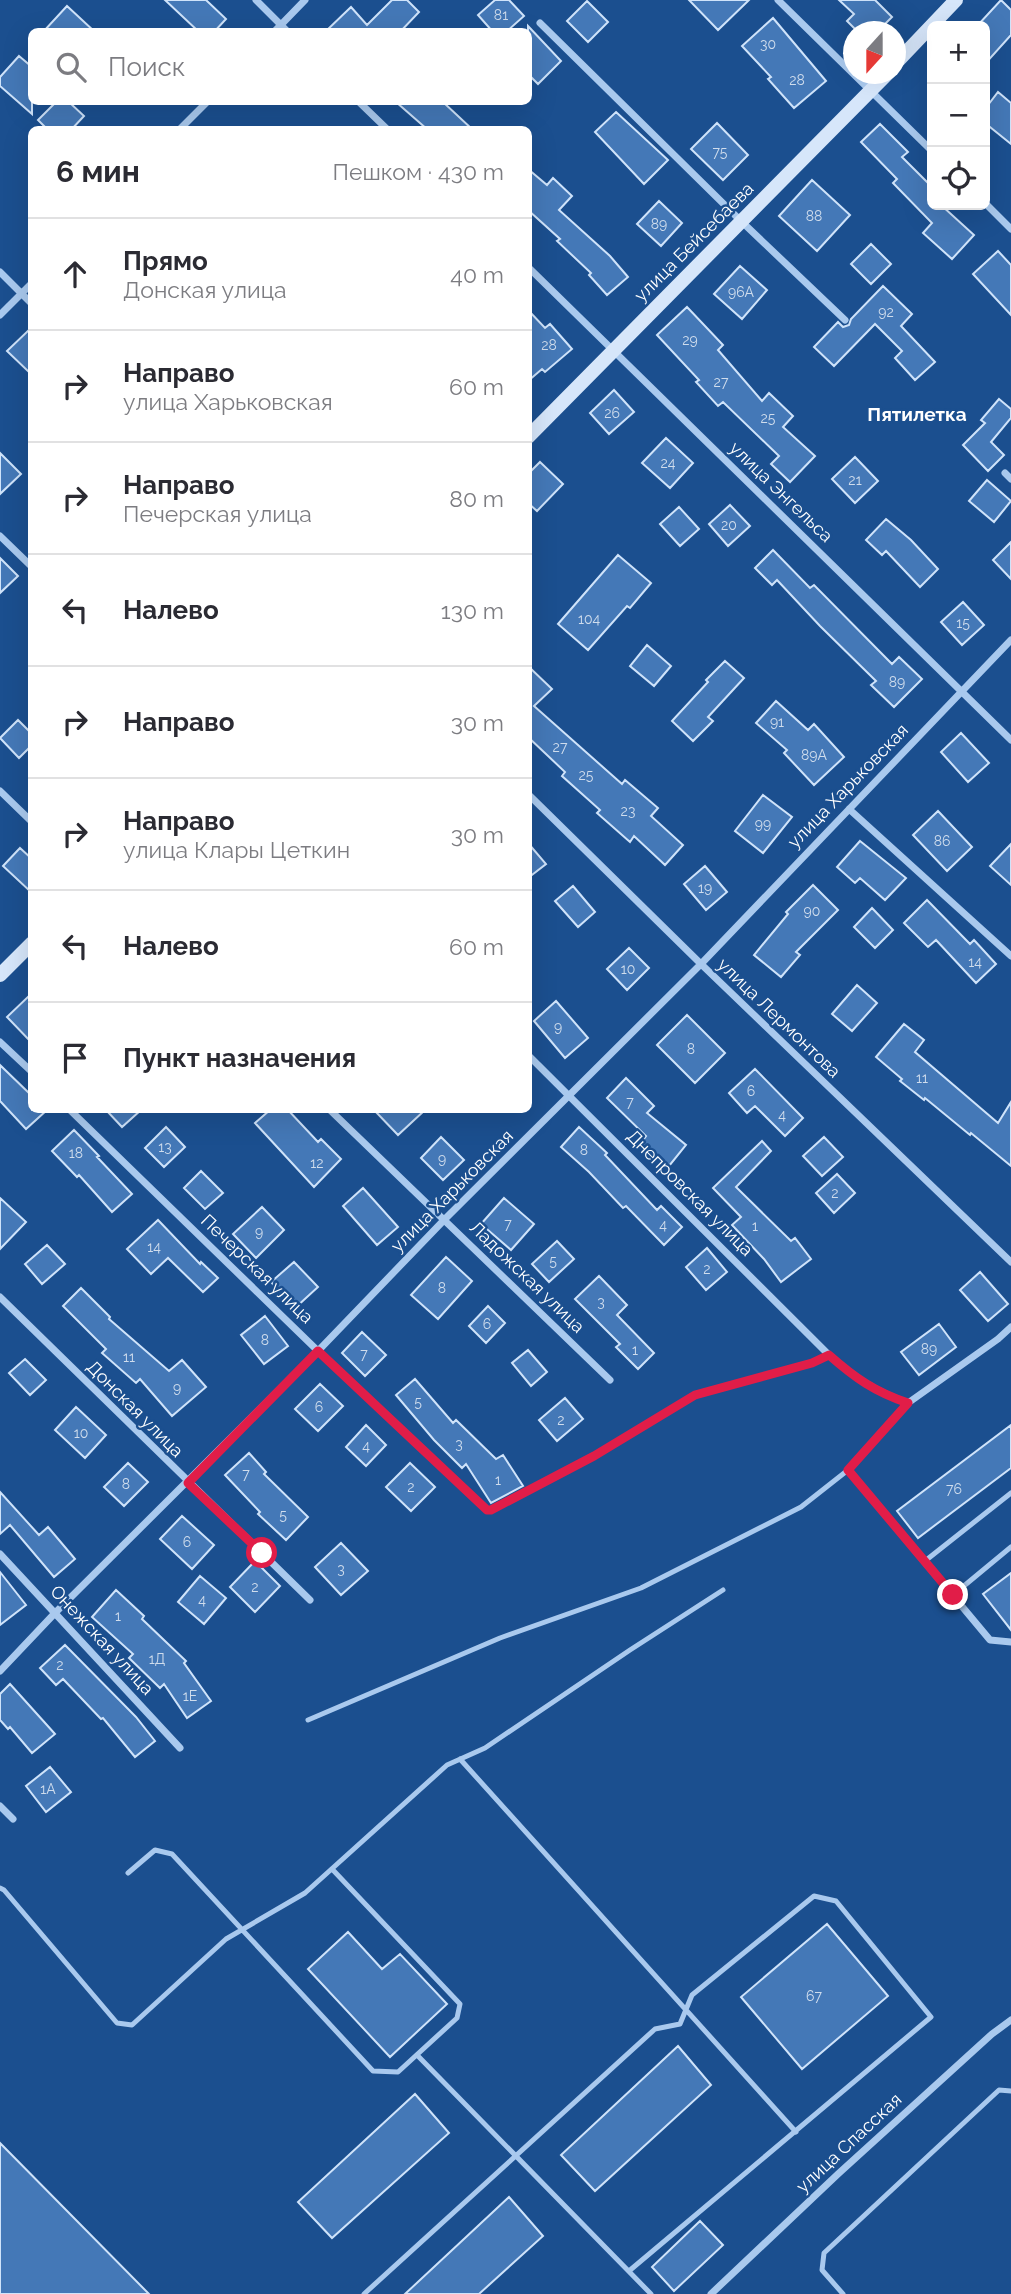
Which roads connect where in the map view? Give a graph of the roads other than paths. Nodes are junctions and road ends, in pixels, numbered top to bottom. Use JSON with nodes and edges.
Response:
{"nodes":[{"id":1,"x":256,"y":0,"type":"edge"},
{"id":2,"x":305,"y":0,"type":"edge"},
{"id":3,"x":778,"y":0,"type":"edge"},
{"id":4,"x":956,"y":0,"type":"edge"},
{"id":5,"x":540,"y":23,"type":"dead end"},
{"id":6,"x":281,"y":24,"type":"junction"},
{"id":7,"x":278,"y":28,"type":"edge"},
{"id":8,"x":284,"y":28,"type":"edge"},
{"id":9,"x":906,"y":52,"type":"edge"},
{"id":10,"x":877,"y":84,"type":"edge"},
{"id":11,"x":870,"y":91,"type":"junction"},
{"id":12,"x":203,"y":105,"type":"edge"},
{"id":13,"x":362,"y":105,"type":"edge"},
{"id":14,"x":184,"y":126,"type":"edge"},
{"id":15,"x":384,"y":126,"type":"edge"},
{"id":16,"x":927,"y":147,"type":"edge"},
{"id":17,"x":990,"y":208,"type":"edge"},
{"id":18,"x":741,"y":221,"type":"junction"},
{"id":19,"x":1011,"y":229,"type":"edge"},
{"id":20,"x":532,"y":271,"type":"edge"},
{"id":21,"x":0,"y":272,"type":"edge"},
{"id":22,"x":28,"y":287,"type":"edge"},
{"id":23,"x":21,"y":294,"type":"junction"},
{"id":24,"x":28,"y":300,"type":"edge"},
{"id":25,"x":0,"y":315,"type":"edge"},
{"id":26,"x":845,"y":320,"type":"dead end"},
{"id":27,"x":613,"y":350,"type":"junction"},
{"id":28,"x":532,"y":433,"type":"edge"},
{"id":29,"x":1004,"y":473,"type":"dead end"},
{"id":30,"x":1011,"y":480,"type":"edge"},
{"id":31,"x":0,"y":536,"type":"edge"},
{"id":32,"x":28,"y":563,"type":"edge"},
{"id":33,"x":1011,"y":640,"type":"edge"},
{"id":34,"x":961,"y":691,"type":"junction"},
{"id":35,"x":1011,"y":740,"type":"edge"},
{"id":36,"x":0,"y":791,"type":"edge"},
{"id":37,"x":532,"y":798,"type":"edge"},
{"id":38,"x":849,"y":809,"type":"junction"},
{"id":39,"x":28,"y":818,"type":"edge"},
{"id":40,"x":28,"y":947,"type":"edge"},
{"id":41,"x":1011,"y":956,"type":"edge"},
{"id":42,"x":701,"y":964,"type":"junction"},
{"id":43,"x":0,"y":975,"type":"edge"},
{"id":44,"x":0,"y":1042,"type":"edge"},
{"id":45,"x":532,"y":1059,"type":"edge"},
{"id":46,"x":28,"y":1068,"type":"edge"},
{"id":47,"x":570,"y":1096,"type":"junction"},
{"id":48,"x":73,"y":1113,"type":"edge"},
{"id":49,"x":333,"y":1113,"type":"edge"},
{"id":50,"x":445,"y":1219,"type":"junction"},
{"id":51,"x":1011,"y":1262,"type":"edge"},
{"id":52,"x":0,"y":1297,"type":"edge"},
{"id":53,"x":1011,"y":1327,"type":"edge"},
{"id":54,"x":318,"y":1351,"type":"junction"},
{"id":55,"x":829,"y":1355,"type":"junction"},
{"id":56,"x":610,"y":1380,"type":"dead end"},
{"id":57,"x":908,"y":1403,"type":"junction"},
{"id":58,"x":848,"y":1470,"type":"junction"},
{"id":59,"x":188,"y":1483,"type":"junction"},
{"id":60,"x":1011,"y":1493,"type":"edge"},
{"id":61,"x":1011,"y":1547,"type":"edge"},
{"id":62,"x":0,"y":1555,"type":"edge"},
{"id":63,"x":925,"y":1561,"type":"junction"},
{"id":64,"x":723,"y":1590,"type":"dead end"},
{"id":65,"x":953,"y":1595,"type":"junction"},
{"id":66,"x":310,"y":1600,"type":"dead end"},
{"id":67,"x":55,"y":1613,"type":"junction"},
{"id":68,"x":1011,"y":1642,"type":"edge"},
{"id":69,"x":0,"y":1671,"type":"edge"},
{"id":70,"x":308,"y":1720,"type":"dead end"},
{"id":71,"x":180,"y":1748,"type":"dead end"},
{"id":72,"x":460,"y":1759,"type":"junction"},
{"id":73,"x":0,"y":1806,"type":"edge"},
{"id":74,"x":13,"y":1819,"type":"dead end"},
{"id":75,"x":332,"y":1869,"type":"junction"},
{"id":76,"x":128,"y":1873,"type":"dead end"},
{"id":77,"x":0,"y":1888,"type":"edge"},
{"id":78,"x":243,"y":1929,"type":"junction"},
{"id":79,"x":686,"y":2009,"type":"junction"},
{"id":80,"x":1011,"y":2020,"type":"edge"},
{"id":81,"x":417,"y":2055,"type":"junction"},
{"id":82,"x":1011,"y":2091,"type":"edge"},
{"id":83,"x":796,"y":2132,"type":"junction"},
{"id":84,"x":515,"y":2156,"type":"junction"},
{"id":85,"x":628,"y":2271,"type":"junction"},
{"id":86,"x":364,"y":2294,"type":"edge"},
{"id":87,"x":651,"y":2294,"type":"edge"},
{"id":88,"x":711,"y":2294,"type":"edge"},
{"id":89,"x":843,"y":2294,"type":"edge"}],
"edges":[{"from":1,"to":6,"type":"street"},
{"from":2,"to":6,"type":"street"},
{"from":3,"to":11,"type":"street"},
{"from":4,"to":9,"type":"street"},
{"from":5,"to":18,"type":"street"},
{"from":6,"to":7,"type":"street"},
{"from":6,"to":8,"type":"street"},
{"from":10,"to":11,"type":"street","name":"улица Бейсебаева"},
{"from":11,"to":16,"type":"street"},
{"from":11,"to":18,"type":"street","name":"улица Бейсебаева"},
{"from":12,"to":14,"type":"street"},
{"from":13,"to":15,"type":"street"},
{"from":17,"to":19,"type":"street"},
{"from":18,"to":26,"type":"street"},
{"from":18,"to":27,"type":"street","name":"улица Бейсебаева"},
{"from":20,"to":27,"type":"street","name":"улица Энгельса"},
{"from":21,"to":23,"type":"street"},
{"from":22,"to":23,"type":"street"},
{"from":23,"to":24,"type":"street"},
{"from":23,"to":25,"type":"street"},
{"from":27,"to":28,"type":"street","name":"улица Бейсебаева"},
{"from":27,"to":34,"type":"street","name":"улица Энгельса"},
{"from":29,"to":30,"type":"street"},
{"from":31,"to":32,"type":"street"},
{"from":33,"to":34,"type":"street","name":"улица Харьковская"},
{"from":34,"to":35,"type":"street","name":"улица Энгельса"},
{"from":34,"to":38,"type":"street","name":"улица Харьковская"},
{"from":36,"to":39,"type":"street"},
{"from":37,"to":42,"type":"street","name":"улица Лермонтова"},
{"from":38,"to":41,"type":"street"},
{"from":38,"to":42,"type":"street","name":"улица Харьковская"},
{"from":40,"to":43,"type":"street"},
{"from":42,"to":47,"type":"street","name":"улица Харьковская"},
{"from":42,"to":51,"type":"street","name":"улица Лермонтова"},
{"from":44,"to":46,"type":"street"},
{"from":45,"to":47,"type":"street","name":"Днепровская улица"},
{"from":47,"to":50,"type":"street","name":"улица Харьковская"},
{"from":47,"to":55,"type":"street","name":"Днепровская улица"},
{"from":48,"to":54,"type":"street","name":"Печерская улица"},
{"from":49,"to":50,"type":"street","name":"Ладожская улица"},
{"from":50,"to":54,"type":"street","name":"улица Харьковская"},
{"from":50,"to":56,"type":"street","name":"Ладожская улица"},
{"from":52,"to":59,"type":"street","name":"Донская улица"},
{"from":53,"to":57,"type":"street"},
{"from":54,"to":55,"type":"street","name":"Печерская улица"},
{"from":54,"to":59,"type":"street","name":"улица Харьковская"},
{"from":55,"to":57,"type":"street","name":"Днепровская улица"},
{"from":57,"to":58,"type":"street"},
{"from":58,"to":63,"type":"street"},
{"from":58,"to":70,"type":"lane"},
{"from":59,"to":66,"type":"street","name":"Донская улица"},
{"from":59,"to":67,"type":"street","name":"улица Харьковская"},
{"from":60,"to":63,"type":"lane"},
{"from":61,"to":65,"type":"lane"},
{"from":62,"to":67,"type":"street","name":"Онежская улица"},
{"from":63,"to":65,"type":"street"},
{"from":64,"to":72,"type":"lane"},
{"from":65,"to":68,"type":"street"},
{"from":67,"to":69,"type":"street","name":"улица Харьковская"},
{"from":67,"to":71,"type":"street","name":"Онежская улица"},
{"from":72,"to":75,"type":"lane"},
{"from":72,"to":79,"type":"lane"},
{"from":73,"to":74,"type":"street"},
{"from":75,"to":78,"type":"lane"},
{"from":75,"to":81,"type":"lane"},
{"from":76,"to":78,"type":"lane"},
{"from":77,"to":78,"type":"lane"},
{"from":78,"to":81,"type":"lane"},
{"from":79,"to":83,"type":"lane"},
{"from":79,"to":83,"type":"lane"},
{"from":79,"to":84,"type":"lane"},
{"from":80,"to":88,"type":"street","name":"улица Спасская"},
{"from":81,"to":84,"type":"lane"},
{"from":82,"to":89,"type":"lane"},
{"from":83,"to":85,"type":"lane"},
{"from":84,"to":85,"type":"lane"},
{"from":84,"to":86,"type":"lane"},
{"from":85,"to":87,"type":"lane"}]}
